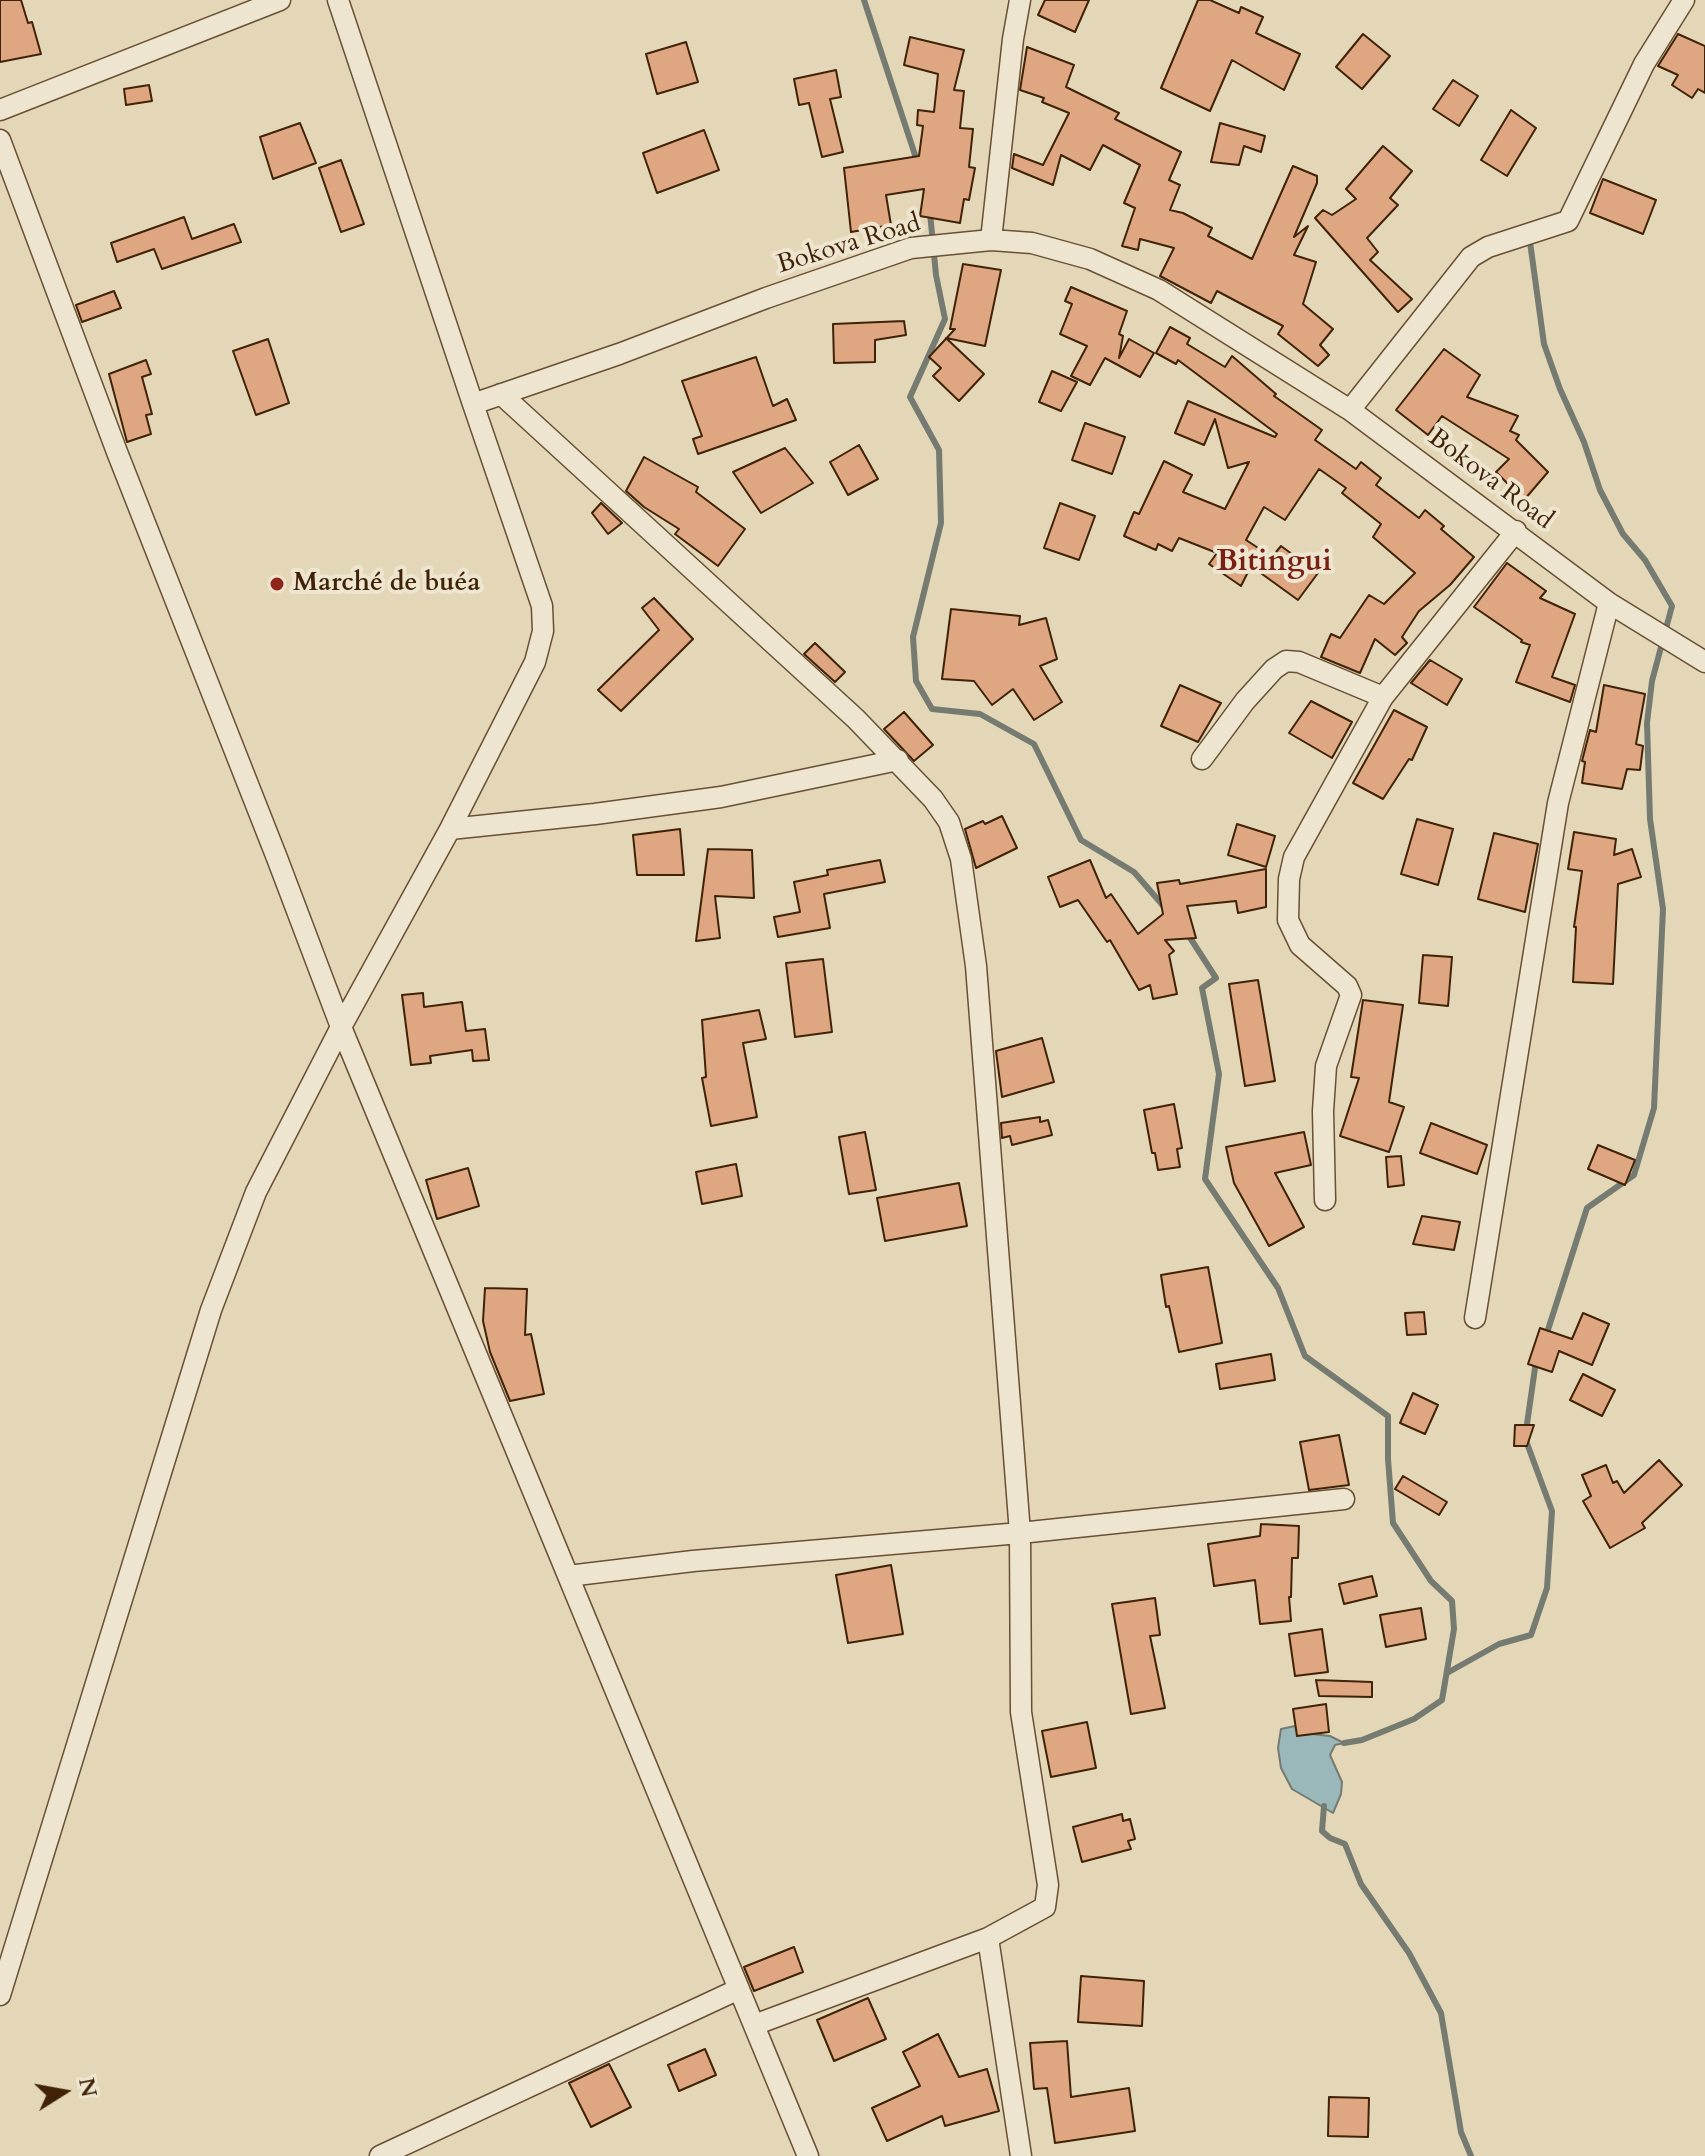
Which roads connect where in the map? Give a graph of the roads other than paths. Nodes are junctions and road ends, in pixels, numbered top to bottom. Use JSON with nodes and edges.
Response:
{"nodes":[{"id":1,"x":280,"y":0,"type":"edge"},
{"id":2,"x":338,"y":0,"type":"edge"},
{"id":3,"x":1020,"y":0,"type":"edge"},
{"id":4,"x":1684,"y":0,"type":"edge"},
{"id":5,"x":0,"y":110,"type":"edge"},
{"id":6,"x":0,"y":140,"type":"edge"},
{"id":7,"x":991,"y":240,"type":"junction"},
{"id":8,"x":501,"y":394,"type":"junction"},
{"id":9,"x":473,"y":404,"type":"junction"},
{"id":10,"x":1350,"y":410,"type":"junction"},
{"id":11,"x":1516,"y":531,"type":"junction"},
{"id":12,"x":1609,"y":603,"type":"junction"},
{"id":13,"x":1705,"y":662,"type":"edge"},
{"id":14,"x":1383,"y":697,"type":"junction"},
{"id":15,"x":1202,"y":759,"type":"dead end"},
{"id":16,"x":898,"y":760,"type":"junction"},
{"id":17,"x":450,"y":829,"type":"junction"},
{"id":18,"x":341,"y":1027,"type":"junction"},
{"id":19,"x":1325,"y":1200,"type":"dead end"},
{"id":20,"x":1475,"y":1318,"type":"dead end"},
{"id":21,"x":1344,"y":1499,"type":"dead end"},
{"id":22,"x":1020,"y":1533,"type":"junction"},
{"id":23,"x":568,"y":1576,"type":"junction"},
{"id":24,"x":988,"y":1938,"type":"junction"},
{"id":25,"x":739,"y":1989,"type":"junction"},
{"id":26,"x":0,"y":1995,"type":"edge"},
{"id":27,"x":754,"y":2025,"type":"junction"},
{"id":28,"x":380,"y":2156,"type":"edge"},
{"id":29,"x":808,"y":2156,"type":"edge"},
{"id":30,"x":1021,"y":2156,"type":"edge"}],
"edges":[{"from":1,"to":5,"type":"street"},
{"from":2,"to":9,"type":"street"},
{"from":3,"to":7,"type":"street"},
{"from":4,"to":10,"type":"street"},
{"from":6,"to":18,"type":"street"},
{"from":7,"to":8,"type":"street","name":"Bokova Road"},
{"from":7,"to":10,"type":"street","name":"Bokova Road"},
{"from":8,"to":9,"type":"street","name":"Bokova Road"},
{"from":8,"to":16,"type":"street"},
{"from":9,"to":17,"type":"street"},
{"from":10,"to":11,"type":"street","name":"Bokova Road"},
{"from":11,"to":12,"type":"street","name":"Bokova Road"},
{"from":11,"to":14,"type":"street"},
{"from":12,"to":13,"type":"street","name":"Bokova Road"},
{"from":12,"to":20,"type":"street"},
{"from":14,"to":15,"type":"street"},
{"from":14,"to":19,"type":"street"},
{"from":16,"to":17,"type":"street"},
{"from":16,"to":22,"type":"street"},
{"from":17,"to":18,"type":"street"},
{"from":18,"to":23,"type":"street"},
{"from":18,"to":26,"type":"street"},
{"from":21,"to":22,"type":"street"},
{"from":22,"to":23,"type":"street"},
{"from":22,"to":24,"type":"street"},
{"from":23,"to":25,"type":"street"},
{"from":24,"to":27,"type":"street"},
{"from":24,"to":30,"type":"street"},
{"from":25,"to":27,"type":"street"},
{"from":25,"to":28,"type":"street"},
{"from":27,"to":29,"type":"street"}]}
